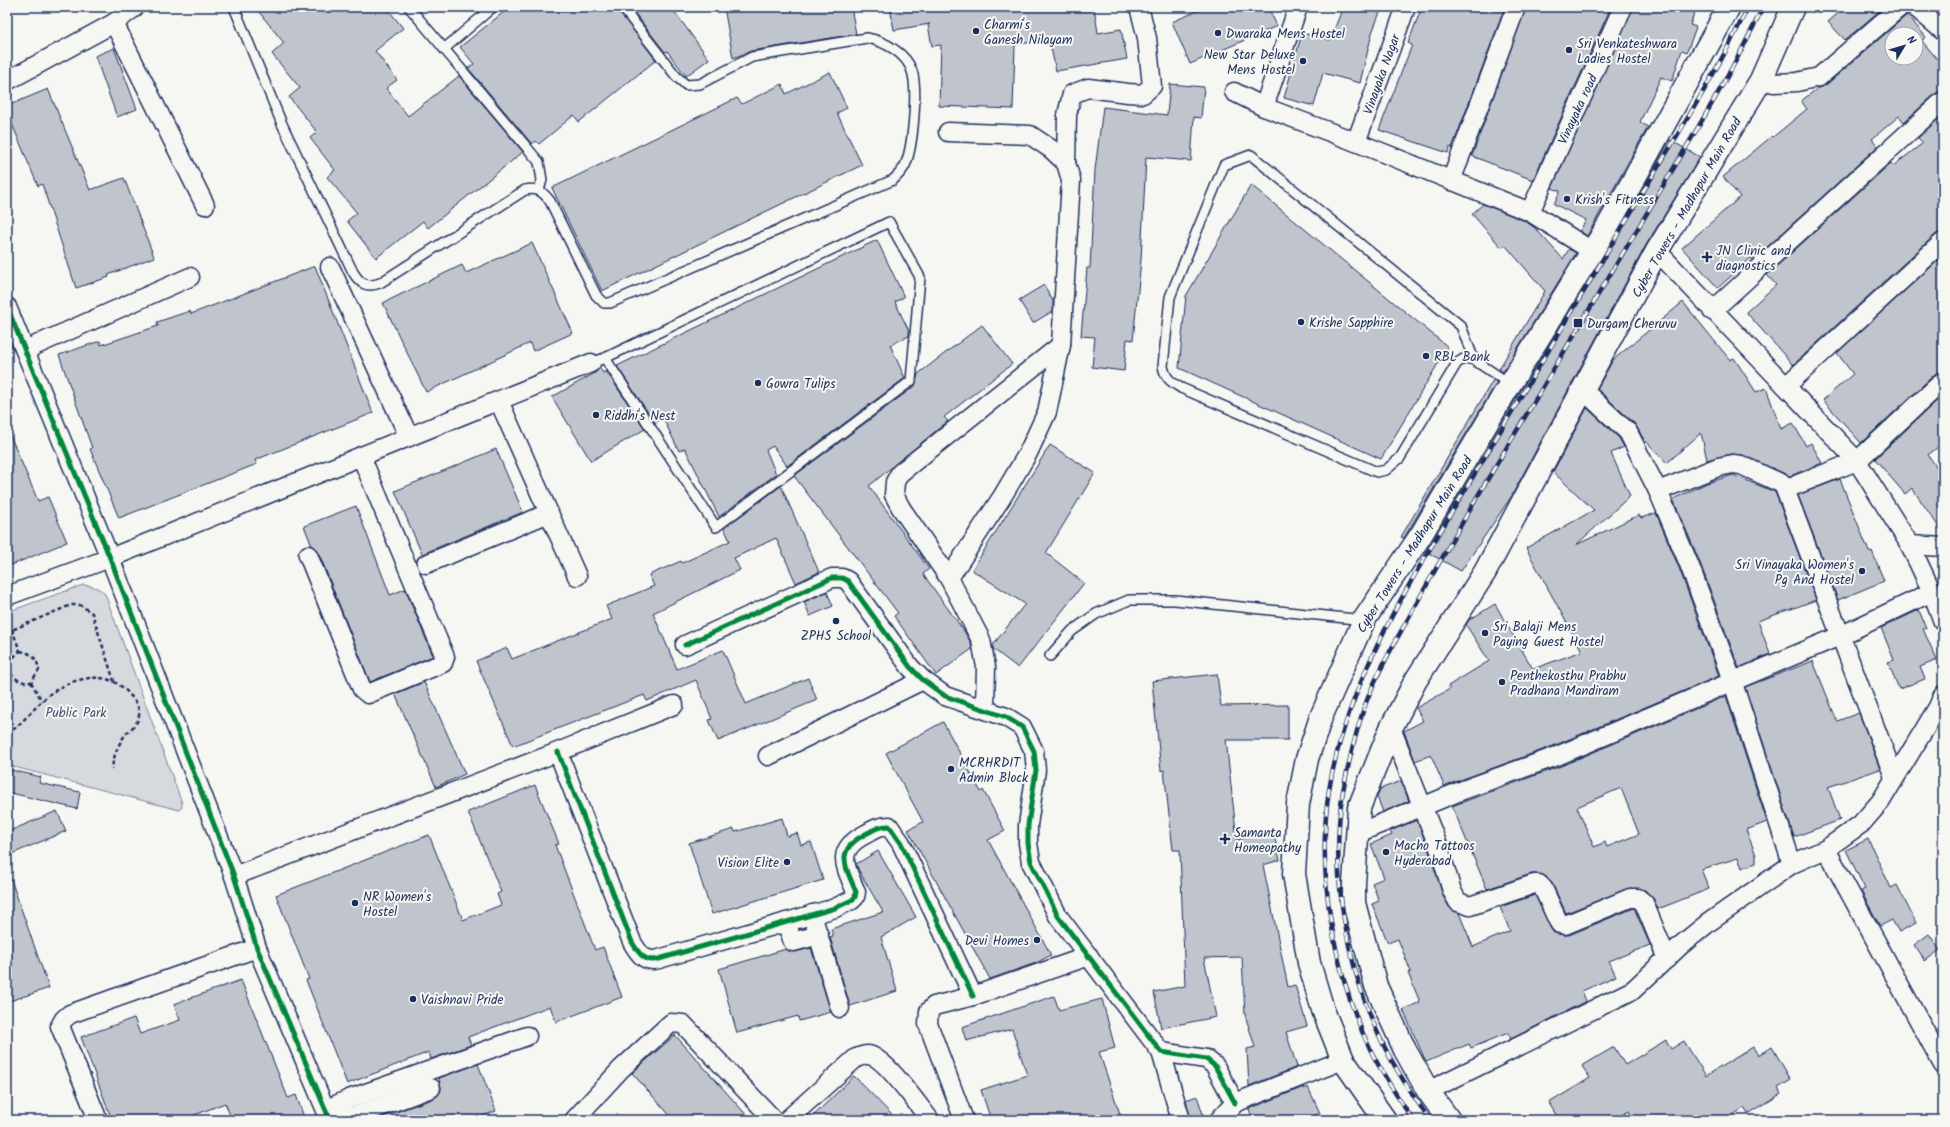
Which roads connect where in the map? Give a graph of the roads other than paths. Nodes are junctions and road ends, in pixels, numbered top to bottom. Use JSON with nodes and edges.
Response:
{"nodes":[{"id":1,"x":135,"y":7,"type":"edge"},
{"id":2,"x":234,"y":7,"type":"edge"},
{"id":3,"x":409,"y":7,"type":"edge"},
{"id":4,"x":493,"y":7,"type":"edge"},
{"id":5,"x":622,"y":7,"type":"edge"},
{"id":6,"x":1140,"y":7,"type":"edge"},
{"id":7,"x":1298,"y":7,"type":"edge"},
{"id":8,"x":1406,"y":7,"type":"edge"},
{"id":9,"x":1516,"y":7,"type":"edge"},
{"id":10,"x":1623,"y":7,"type":"edge"},
{"id":11,"x":1729,"y":7,"type":"edge"},
{"id":12,"x":1793,"y":7,"type":"edge"},
{"id":13,"x":1900,"y":7,"type":"edge"},
{"id":14,"x":1915,"y":7,"type":"edge"},
{"id":15,"x":114,"y":23,"type":"junction"},
{"id":16,"x":1943,"y":31,"type":"edge"},
{"id":17,"x":444,"y":49,"type":"junction"},
{"id":18,"x":1761,"y":80,"type":"junction"},
{"id":19,"x":7,"y":81,"type":"edge"},
{"id":20,"x":1234,"y":92,"type":"dead end"},
{"id":21,"x":1943,"y":101,"type":"edge"},
{"id":22,"x":1264,"y":108,"type":"junction"},
{"id":23,"x":948,"y":132,"type":"dead end"},
{"id":24,"x":1356,"y":142,"type":"junction"},
{"id":25,"x":1066,"y":163,"type":"junction"},
{"id":26,"x":1451,"y":181,"type":"junction"},
{"id":27,"x":539,"y":190,"type":"junction"},
{"id":28,"x":205,"y":205,"type":"dead end"},
{"id":29,"x":1530,"y":212,"type":"junction"},
{"id":30,"x":1943,"y":242,"type":"edge"},
{"id":31,"x":1592,"y":251,"type":"junction"},
{"id":32,"x":1657,"y":251,"type":"junction"},
{"id":33,"x":330,"y":267,"type":"dead end"},
{"id":34,"x":190,"y":277,"type":"dead end"},
{"id":35,"x":7,"y":307,"type":"edge"},
{"id":36,"x":1712,"y":311,"type":"junction"},
{"id":37,"x":1061,"y":345,"type":"junction"},
{"id":38,"x":25,"y":350,"type":"junction"},
{"id":39,"x":598,"y":360,"type":"junction"},
{"id":40,"x":1474,"y":360,"type":"junction"},
{"id":41,"x":1943,"y":381,"type":"edge"},
{"id":42,"x":1510,"y":384,"type":"junction"},
{"id":43,"x":1786,"y":386,"type":"junction"},
{"id":44,"x":1583,"y":390,"type":"junction"},
{"id":45,"x":499,"y":401,"type":"junction"},
{"id":46,"x":409,"y":437,"type":"junction"},
{"id":47,"x":362,"y":456,"type":"junction"},
{"id":48,"x":1857,"y":461,"type":"junction"},
{"id":49,"x":1783,"y":484,"type":"junction"},
{"id":50,"x":1658,"y":491,"type":"junction"},
{"id":51,"x":549,"y":513,"type":"junction"},
{"id":52,"x":1910,"y":545,"type":"junction"},
{"id":53,"x":1943,"y":547,"type":"edge"},
{"id":54,"x":308,"y":555,"type":"dead end"},
{"id":55,"x":110,"y":558,"type":"junction"},
{"id":56,"x":426,"y":564,"type":"dead end"},
{"id":57,"x":577,"y":576,"type":"dead end"},
{"id":58,"x":949,"y":578,"type":"junction"},
{"id":59,"x":1932,"y":592,"type":"junction"},
{"id":60,"x":7,"y":596,"type":"edge"},
{"id":61,"x":1364,"y":620,"type":"junction"},
{"id":62,"x":1943,"y":622,"type":"edge"},
{"id":63,"x":1842,"y":635,"type":"junction"},
{"id":64,"x":685,"y":645,"type":"dead end"},
{"id":65,"x":1050,"y":656,"type":"dead end"},
{"id":66,"x":923,"y":680,"type":"junction"},
{"id":67,"x":1732,"y":680,"type":"junction"},
{"id":68,"x":1943,"y":695,"type":"edge"},
{"id":69,"x":674,"y":705,"type":"dead end"},
{"id":70,"x":985,"y":708,"type":"junction"},
{"id":71,"x":1391,"y":728,"type":"junction"},
{"id":72,"x":558,"y":752,"type":"junction"},
{"id":73,"x":768,"y":756,"type":"dead end"},
{"id":74,"x":1894,"y":777,"type":"junction"},
{"id":75,"x":1422,"y":807,"type":"junction"},
{"id":76,"x":1358,"y":833,"type":"junction"},
{"id":77,"x":1826,"y":848,"type":"junction"},
{"id":78,"x":1792,"y":864,"type":"junction"},
{"id":79,"x":234,"y":876,"type":"junction"},
{"id":80,"x":817,"y":913,"type":"junction"},
{"id":81,"x":786,"y":922,"type":"junction"},
{"id":82,"x":819,"y":935,"type":"junction"},
{"id":83,"x":257,"y":948,"type":"junction"},
{"id":84,"x":1089,"y":956,"type":"junction"},
{"id":85,"x":1666,"y":960,"type":"junction"},
{"id":86,"x":973,"y":996,"type":"junction"},
{"id":87,"x":527,"y":1036,"type":"dead end"},
{"id":88,"x":1161,"y":1052,"type":"junction"},
{"id":89,"x":1343,"y":1060,"type":"junction"},
{"id":90,"x":1943,"y":1065,"type":"edge"},
{"id":91,"x":431,"y":1088,"type":"dead end"},
{"id":92,"x":1428,"y":1091,"type":"junction"},
{"id":93,"x":1235,"y":1103,"type":"junction"},
{"id":94,"x":328,"y":1115,"type":"edge"},
{"id":95,"x":98,"y":1120,"type":"edge"},
{"id":96,"x":344,"y":1120,"type":"edge"},
{"id":97,"x":574,"y":1120,"type":"edge"},
{"id":98,"x":774,"y":1120,"type":"edge"},
{"id":99,"x":787,"y":1120,"type":"edge"},
{"id":100,"x":930,"y":1120,"type":"edge"},
{"id":101,"x":964,"y":1120,"type":"edge"},
{"id":102,"x":1181,"y":1120,"type":"edge"},
{"id":103,"x":1219,"y":1120,"type":"edge"},
{"id":104,"x":1385,"y":1120,"type":"edge"},
{"id":105,"x":1449,"y":1120,"type":"edge"}],
"edges":[{"from":1,"to":15,"type":"street"},
{"from":2,"to":27,"type":"lane"},
{"from":3,"to":17,"type":"lane"},
{"from":4,"to":17,"type":"lane"},
{"from":5,"to":27,"type":"lane"},
{"from":6,"to":25,"type":"street"},
{"from":7,"to":22,"type":"street"},
{"from":8,"to":24,"type":"street","name":"Vinayaka Nagar"},
{"from":9,"to":26,"type":"street"},
{"from":10,"to":29,"type":"street","name":"Vinayaka road"},
{"from":11,"to":31,"type":"main road","name":"Cyber Towers - Madhapur Main Road"},
{"from":12,"to":18,"type":"main road","name":"Cyber Towers - Madhapur Main Road"},
{"from":13,"to":18,"type":"street"},
{"from":14,"to":16,"type":"street"},
{"from":15,"to":19,"type":"street"},
{"from":15,"to":28,"type":"street"},
{"from":17,"to":27,"type":"lane"},
{"from":18,"to":32,"type":"main road","name":"Cyber Towers - Madhapur Main Road"},
{"from":20,"to":22,"type":"street"},
{"from":21,"to":36,"type":"street"},
{"from":22,"to":24,"type":"street"},
{"from":23,"to":25,"type":"street"},
{"from":24,"to":26,"type":"street"},
{"from":25,"to":37,"type":"street"},
{"from":26,"to":29,"type":"street"},
{"from":29,"to":31,"type":"street"},
{"from":30,"to":43,"type":"street"},
{"from":31,"to":42,"type":"main road","name":"Cyber Towers - Madhapur Main Road"},
{"from":32,"to":36,"type":"street"},
{"from":32,"to":44,"type":"main road","name":"Cyber Towers - Madhapur Main Road"},
{"from":33,"to":46,"type":"street"},
{"from":34,"to":38,"type":"street"},
{"from":35,"to":38,"type":"street"},
{"from":36,"to":43,"type":"street"},
{"from":37,"to":58,"type":"street"},
{"from":37,"to":58,"type":"street"},
{"from":38,"to":55,"type":"street"},
{"from":39,"to":39,"type":"lane"},
{"from":39,"to":45,"type":"street"},
{"from":40,"to":40,"type":"lane"},
{"from":40,"to":42,"type":"lane"},
{"from":41,"to":48,"type":"street"},
{"from":42,"to":61,"type":"main road","name":"Cyber Towers - Madhapur Main Road"},
{"from":43,"to":48,"type":"street"},
{"from":44,"to":50,"type":"street"},
{"from":44,"to":71,"type":"main road","name":"Cyber Towers - Madhapur Main Road"},
{"from":45,"to":46,"type":"street"},
{"from":45,"to":51,"type":"street"},
{"from":46,"to":47,"type":"street"},
{"from":47,"to":54,"type":"street"},
{"from":47,"to":55,"type":"street"},
{"from":48,"to":49,"type":"street"},
{"from":48,"to":52,"type":"street"},
{"from":49,"to":50,"type":"street"},
{"from":49,"to":63,"type":"street"},
{"from":50,"to":67,"type":"street"},
{"from":51,"to":56,"type":"street"},
{"from":51,"to":57,"type":"street"},
{"from":52,"to":53,"type":"street"},
{"from":52,"to":59,"type":"street"},
{"from":55,"to":60,"type":"street"},
{"from":55,"to":79,"type":"street"},
{"from":58,"to":70,"type":"street"},
{"from":59,"to":62,"type":"street"},
{"from":59,"to":63,"type":"street"},
{"from":61,"to":65,"type":"lane"},
{"from":61,"to":89,"type":"main road","name":"Cyber Towers - Madhapur Main Road"},
{"from":63,"to":67,"type":"street"},
{"from":63,"to":74,"type":"street"},
{"from":64,"to":66,"type":"street"},
{"from":66,"to":70,"type":"street"},
{"from":66,"to":73,"type":"street"},
{"from":67,"to":75,"type":"street"},
{"from":67,"to":78,"type":"street"},
{"from":68,"to":74,"type":"street"},
{"from":69,"to":72,"type":"street"},
{"from":70,"to":84,"type":"street"},
{"from":71,"to":75,"type":"street"},
{"from":71,"to":76,"type":"main road","name":"Cyber Towers - Madhapur Main Road"},
{"from":72,"to":79,"type":"street"},
{"from":72,"to":81,"type":"street"},
{"from":74,"to":77,"type":"street"},
{"from":75,"to":76,"type":"street"},
{"from":75,"to":85,"type":"street"},
{"from":76,"to":92,"type":"main road","name":"Cyber Towers - Madhapur Main Road"},
{"from":77,"to":78,"type":"street"},
{"from":77,"to":90,"type":"street"},
{"from":78,"to":85,"type":"street"},
{"from":79,"to":83,"type":"street"},
{"from":80,"to":81,"type":"street"},
{"from":80,"to":82,"type":"street"},
{"from":80,"to":82,"type":"street"},
{"from":80,"to":86,"type":"street"},
{"from":81,"to":82,"type":"street"},
{"from":83,"to":94,"type":"street"},
{"from":83,"to":95,"type":"street"},
{"from":84,"to":86,"type":"street"},
{"from":84,"to":88,"type":"street"},
{"from":85,"to":92,"type":"street"},
{"from":86,"to":101,"type":"street"},
{"from":87,"to":94,"type":"street"},
{"from":88,"to":93,"type":"street"},
{"from":88,"to":102,"type":"street"},
{"from":89,"to":93,"type":"street"},
{"from":89,"to":104,"type":"main road","name":"Cyber Towers - Madhapur Main Road"},
{"from":91,"to":96,"type":"street"},
{"from":92,"to":105,"type":"main road","name":"Cyber Towers - Madhapur Main Road"},
{"from":93,"to":103,"type":"street"},
{"from":97,"to":98,"type":"street"},
{"from":99,"to":100,"type":"street"}]}
